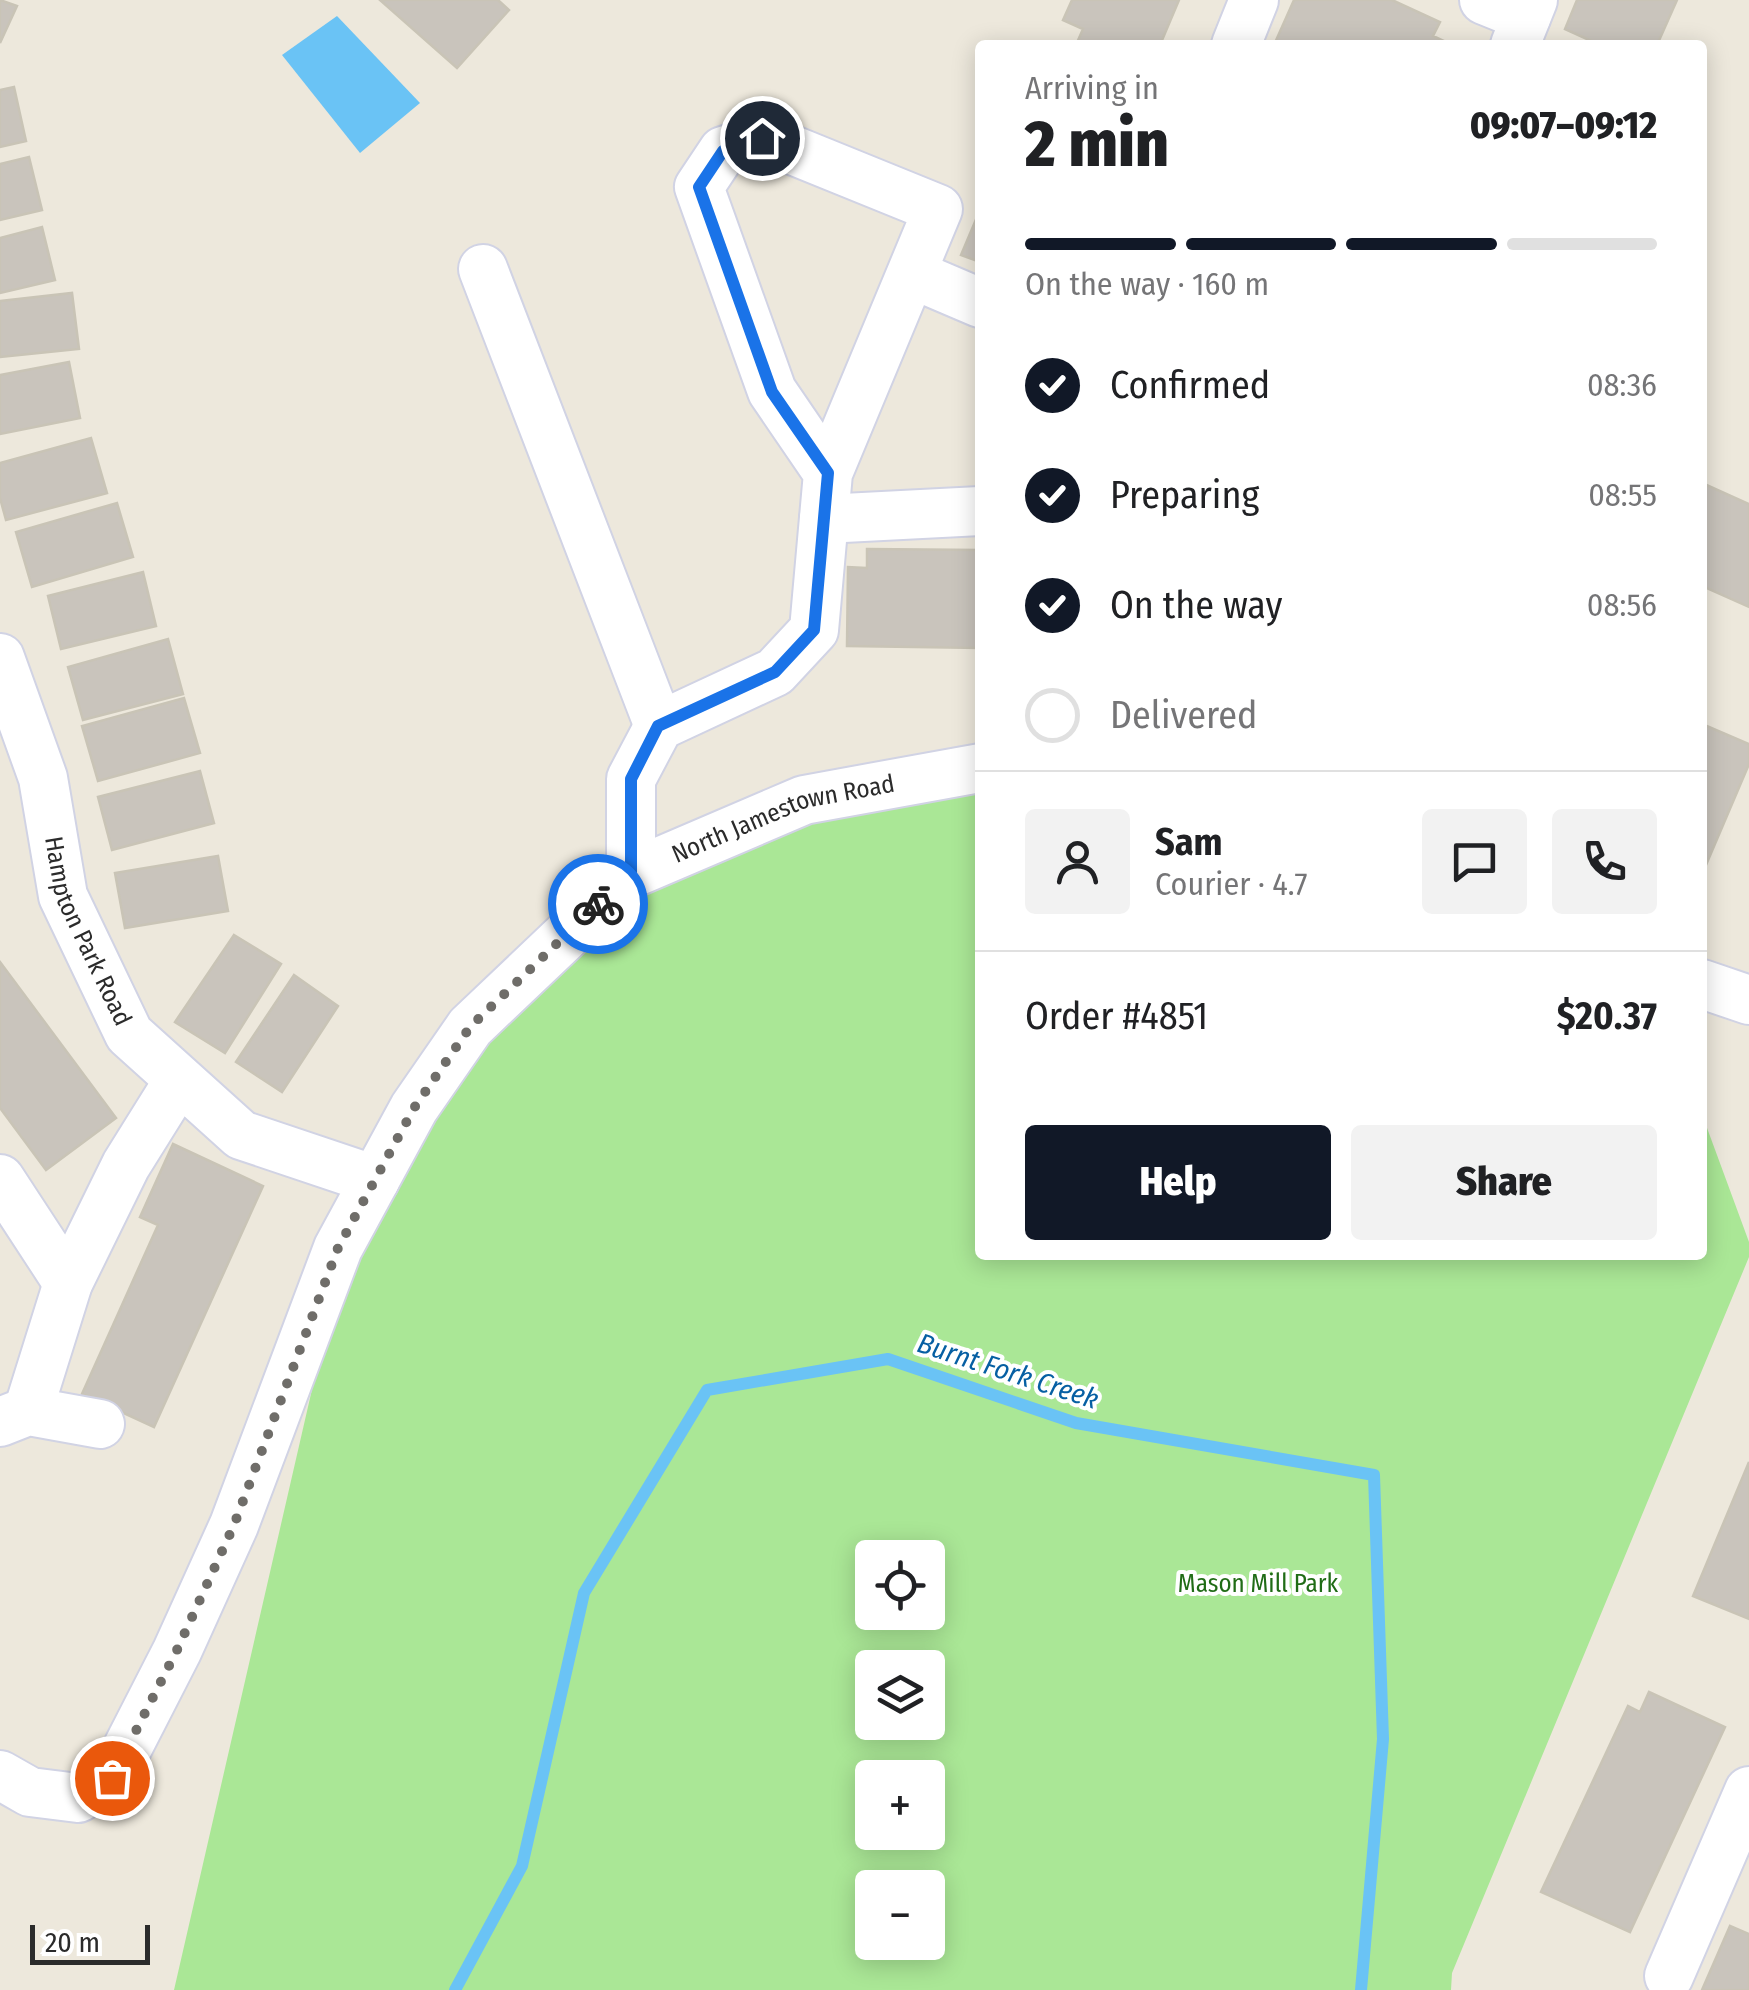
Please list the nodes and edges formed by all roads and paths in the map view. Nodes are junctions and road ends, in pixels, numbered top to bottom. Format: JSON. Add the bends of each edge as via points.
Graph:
{"nodes":[{"id":1,"x":1254,"y":0,"type":"edge"},
{"id":2,"x":1238,"y":40,"type":"edge"},
{"id":3,"x":483,"y":269,"type":"dead end"},
{"id":4,"x":912,"y":274,"type":"junction"},
{"id":5,"x":975,"y":300,"type":"edge"},
{"id":6,"x":826,"y":496,"type":"junction"},
{"id":7,"x":975,"y":511,"type":"edge"},
{"id":8,"x":0,"y":658,"type":"edge"},
{"id":9,"x":658,"y":726,"type":"junction"},
{"id":10,"x":975,"y":769,"type":"edge"},
{"id":11,"x":631,"y":874,"type":"junction"},
{"id":12,"x":1707,"y":986,"type":"edge"},
{"id":13,"x":1749,"y":1000,"type":"edge"},
{"id":14,"x":179,"y":1080,"type":"junction"},
{"id":15,"x":0,"y":1179,"type":"edge"},
{"id":16,"x":375,"y":1180,"type":"junction"},
{"id":17,"x":68,"y":1283,"type":"junction"},
{"id":18,"x":14,"y":1417,"type":"edge"},
{"id":19,"x":100,"y":1424,"type":"dead end"},
{"id":20,"x":0,"y":1774,"type":"edge"},
{"id":21,"x":1749,"y":1790,"type":"edge"},
{"id":22,"x":1732,"y":1876,"type":"edge"},
{"id":23,"x":1669,"y":1976,"type":"dead end"}],
"edges":[{"from":1,"to":2,"type":"street"},
{"from":3,"to":9,"type":"street"},
{"from":4,"to":5,"type":"street"},
{"from":4,"to":6,"type":"street"},
{"from":4,"to":6,"type":"street","via":[[938,210],[921,202],[762,138],[723,151],[699,187],[772,392]]},
{"from":6,"to":7,"type":"street"},
{"from":6,"to":9,"type":"street","via":[[814,630],[775,672]]},
{"from":8,"to":14,"type":"street","name":"Hampton Park Road","via":[[43,778],[63,896],[129,1034]]},
{"from":9,"to":11,"type":"street","via":[[631,779]]},
{"from":10,"to":11,"type":"street","name":"North Jamestown Road","via":[[804,800]]},
{"from":11,"to":16,"type":"street","name":"North Jamestown Road","via":[[470,1027]]},
{"from":12,"to":13,"type":"street"},
{"from":14,"to":16,"type":"street","name":"Hampton Park Road","via":[[241,1135]]},
{"from":14,"to":17,"type":"street","via":[[126,1166]]},
{"from":15,"to":17,"type":"street"},
{"from":16,"to":20,"type":"street","name":"North Jamestown Road","via":[[338,1248],[234,1525],[112,1778],[78,1798],[30,1792]]},
{"from":17,"to":18,"type":"street"},
{"from":18,"to":19,"type":"street"},
{"from":21,"to":22,"type":"street"},
{"from":22,"to":23,"type":"street"}]}
